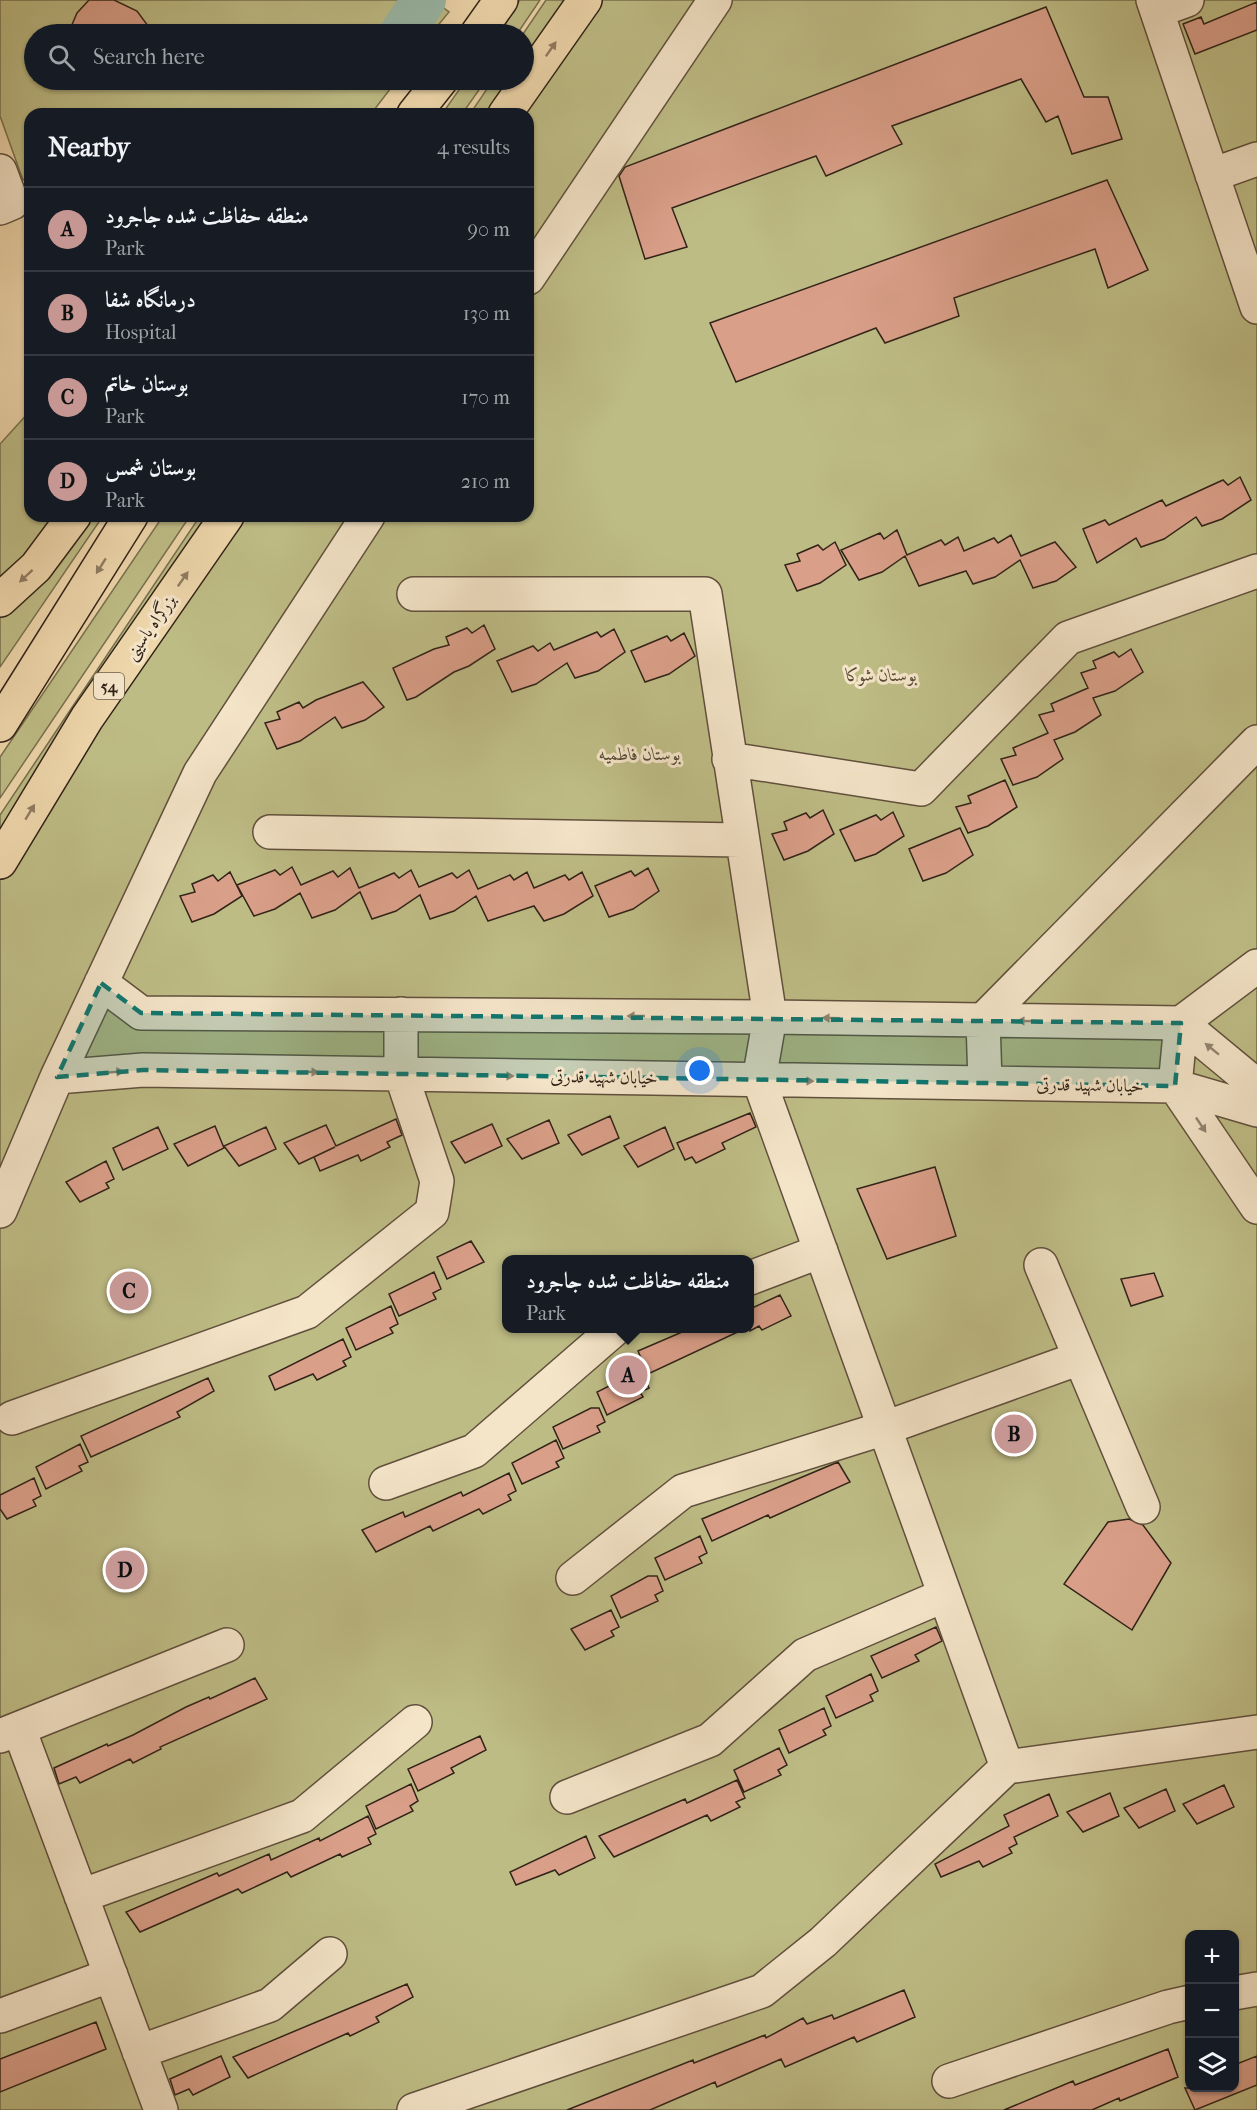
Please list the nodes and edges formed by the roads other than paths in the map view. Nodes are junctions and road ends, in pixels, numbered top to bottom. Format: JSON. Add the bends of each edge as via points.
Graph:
{"nodes":[{"id":1,"x":501,"y":0,"type":"edge"},
{"id":2,"x":585,"y":0,"type":"edge"},
{"id":3,"x":715,"y":0,"type":"edge"},
{"id":4,"x":1166,"y":4,"type":"edge"},
{"id":5,"x":484,"y":24,"type":"edge"},
{"id":6,"x":534,"y":73,"type":"edge"},
{"id":7,"x":433,"y":90,"type":"edge"},
{"id":8,"x":522,"y":90,"type":"edge"},
{"id":9,"x":419,"y":108,"type":"edge"},
{"id":10,"x":509,"y":108,"type":"edge"},
{"id":11,"x":1257,"y":159,"type":"edge"},
{"id":12,"x":0,"y":171,"type":"edge"},
{"id":13,"x":1212,"y":175,"type":"junction"},
{"id":14,"x":6,"y":206,"type":"edge"},
{"id":15,"x":534,"y":269,"type":"edge"},
{"id":16,"x":1257,"y":307,"type":"edge"},
{"id":17,"x":70,"y":522,"type":"edge"},
{"id":18,"x":127,"y":522,"type":"edge"},
{"id":19,"x":223,"y":522,"type":"edge"},
{"id":20,"x":364,"y":522,"type":"edge"},
{"id":21,"x":1257,"y":571,"type":"edge"},
{"id":22,"x":414,"y":594,"type":"dead end"},
{"id":23,"x":0,"y":600,"type":"edge"},
{"id":24,"x":0,"y":725,"type":"edge"},
{"id":25,"x":1257,"y":742,"type":"edge"},
{"id":26,"x":729,"y":759,"type":"junction"},
{"id":27,"x":270,"y":832,"type":"dead end"},
{"id":28,"x":740,"y":840,"type":"junction"},
{"id":29,"x":0,"y":862,"type":"edge"},
{"id":30,"x":1257,"y":966,"type":"edge"},
{"id":31,"x":101,"y":983,"type":"junction"},
{"id":32,"x":401,"y":1014,"type":"junction"},
{"id":33,"x":770,"y":1017,"type":"junction"},
{"id":34,"x":983,"y":1020,"type":"junction"},
{"id":35,"x":1181,"y":1023,"type":"junction"},
{"id":36,"x":401,"y":1074,"type":"junction"},
{"id":37,"x":57,"y":1077,"type":"junction"},
{"id":38,"x":759,"y":1080,"type":"junction"},
{"id":39,"x":985,"y":1083,"type":"junction"},
{"id":40,"x":1175,"y":1086,"type":"junction"},
{"id":41,"x":1257,"y":1086,"type":"edge"},
{"id":42,"x":1257,"y":1110,"type":"edge"},
{"id":43,"x":1257,"y":1207,"type":"edge"},
{"id":44,"x":0,"y":1211,"type":"edge"},
{"id":45,"x":821,"y":1251,"type":"junction"},
{"id":46,"x":1041,"y":1265,"type":"dead end"},
{"id":47,"x":754,"y":1276,"type":"edge"},
{"id":48,"x":611,"y":1333,"type":"edge"},
{"id":49,"x":1080,"y":1358,"type":"junction"},
{"id":50,"x":12,"y":1418,"type":"dead end"},
{"id":51,"x":885,"y":1428,"type":"junction"},
{"id":52,"x":386,"y":1484,"type":"dead end"},
{"id":53,"x":1143,"y":1507,"type":"dead end"},
{"id":54,"x":573,"y":1578,"type":"dead end"},
{"id":55,"x":945,"y":1595,"type":"junction"},
{"id":56,"x":228,"y":1645,"type":"dead end"},
{"id":57,"x":415,"y":1722,"type":"dead end"},
{"id":58,"x":9,"y":1732,"type":"edge"},
{"id":59,"x":1257,"y":1732,"type":"edge"},
{"id":60,"x":1007,"y":1767,"type":"junction"},
{"id":61,"x":567,"y":1797,"type":"dead end"},
{"id":62,"x":81,"y":1896,"type":"junction"},
{"id":63,"x":330,"y":1954,"type":"dead end"},
{"id":64,"x":111,"y":1975,"type":"junction"},
{"id":65,"x":1257,"y":1989,"type":"edge"},
{"id":66,"x":1239,"y":1992,"type":"edge"},
{"id":67,"x":1185,"y":2003,"type":"edge"},
{"id":68,"x":0,"y":2016,"type":"edge"},
{"id":69,"x":139,"y":2052,"type":"junction"},
{"id":70,"x":949,"y":2080,"type":"dead end"},
{"id":71,"x":433,"y":2107,"type":"edge"},
{"id":72,"x":161,"y":2110,"type":"edge"}],
"edges":[{"from":1,"to":5,"type":"highway"},
{"from":6,"to":2,"type":"highway","one_way":true},
{"from":3,"to":15,"type":"street"},
{"from":4,"to":13,"type":"street"},
{"from":7,"to":9,"type":"highway"},
{"from":10,"to":8,"type":"highway","one_way":true},
{"from":11,"to":13,"type":"street"},
{"from":12,"to":14,"type":"street"},
{"from":13,"to":16,"type":"street"},
{"from":17,"to":23,"type":"highway","one_way":true,"via":[[36,567]]},
{"from":18,"to":24,"type":"highway","one_way":true},
{"from":29,"to":19,"type":"highway","name":"بزرگراه یاسینی","number":"54","one_way":true,"via":[[87,718]]},
{"from":20,"to":31,"type":"street","via":[[200,773]]},
{"from":21,"to":26,"type":"street","via":[[1068,638],[921,789]]},
{"from":22,"to":26,"type":"street","via":[[705,594]]},
{"from":25,"to":34,"type":"street"},
{"from":26,"to":28,"type":"street"},
{"from":27,"to":28,"type":"street"},
{"from":28,"to":33,"type":"street"},
{"from":30,"to":35,"type":"street"},
{"from":31,"to":32,"type":"street","via":[[141,1013]]},
{"from":31,"to":37,"type":"street"},
{"from":33,"to":32,"type":"street","one_way":true},
{"from":32,"to":36,"type":"street"},
{"from":34,"to":33,"type":"street","one_way":true},
{"from":33,"to":38,"type":"street"},
{"from":35,"to":34,"type":"street","one_way":true},
{"from":34,"to":39,"type":"street"},
{"from":35,"to":40,"type":"street"},
{"from":41,"to":35,"type":"street","one_way":true},
{"from":37,"to":36,"type":"street","name":"خیابان شهید قدرتی","one_way":true,"via":[[143,1070]]},
{"from":36,"to":38,"type":"street","name":"خیابان شهید قدرتی","one_way":true},
{"from":36,"to":50,"type":"street","via":[[437,1181],[432,1212],[307,1312]]},
{"from":37,"to":44,"type":"street"},
{"from":38,"to":39,"type":"street","name":"خیابان شهید قدرتی","one_way":true},
{"from":38,"to":45,"type":"street"},
{"from":39,"to":40,"type":"street","name":"خیابان شهید قدرتی"},
{"from":40,"to":42,"type":"street","name":"خیابان شهید قدرتی"},
{"from":40,"to":43,"type":"street","one_way":true},
{"from":45,"to":47,"type":"street"},
{"from":45,"to":51,"type":"street"},
{"from":46,"to":49,"type":"street"},
{"from":48,"to":52,"type":"street","via":[[474,1451]]},
{"from":49,"to":51,"type":"street"},
{"from":49,"to":53,"type":"street"},
{"from":51,"to":54,"type":"street","via":[[683,1491]]},
{"from":51,"to":55,"type":"street"},
{"from":55,"to":60,"type":"street"},
{"from":55,"to":61,"type":"street","via":[[805,1655],[710,1740]]},
{"from":56,"to":58,"type":"street"},
{"from":57,"to":62,"type":"street","via":[[302,1816]]},
{"from":58,"to":62,"type":"street"},
{"from":59,"to":60,"type":"street"},
{"from":60,"to":71,"type":"street","via":[[823,1942],[762,1991]]},
{"from":62,"to":64,"type":"street"},
{"from":63,"to":69,"type":"street","via":[[270,2005]]},
{"from":64,"to":68,"type":"street"},
{"from":64,"to":69,"type":"street"},
{"from":65,"to":66,"type":"street"},
{"from":67,"to":70,"type":"street"},
{"from":69,"to":72,"type":"street"}]}
